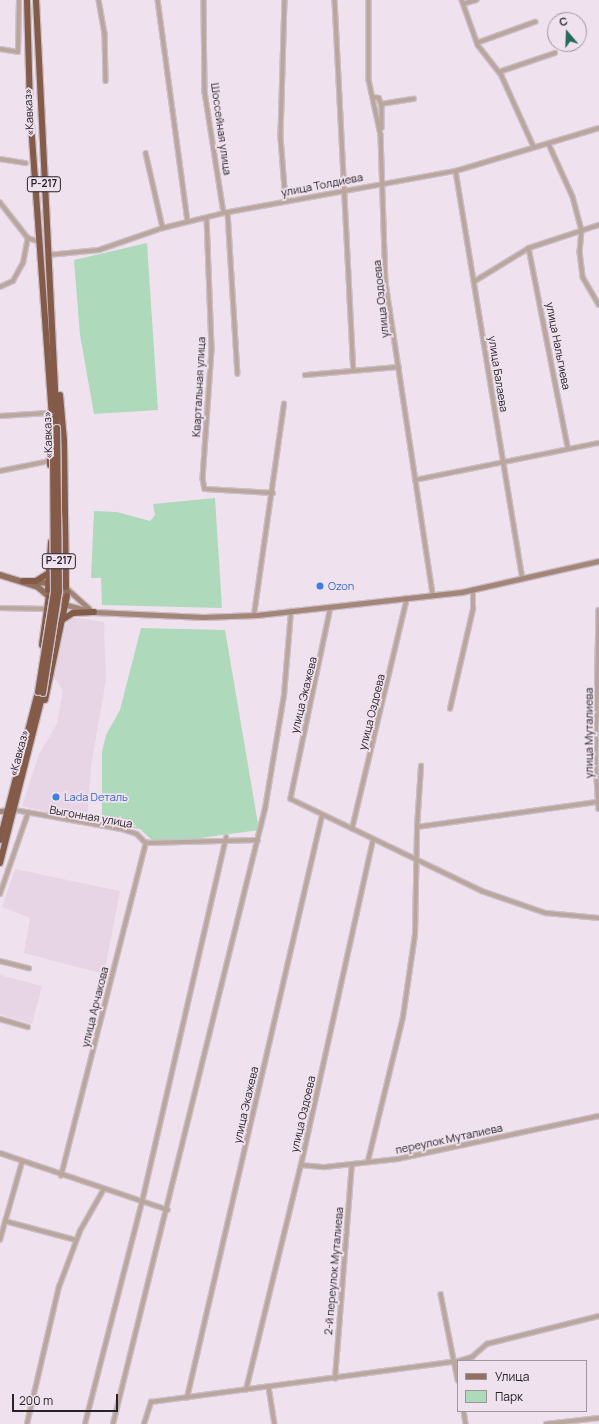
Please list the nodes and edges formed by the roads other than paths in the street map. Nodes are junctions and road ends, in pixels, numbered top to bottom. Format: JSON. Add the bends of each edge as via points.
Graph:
{"nodes":[{"id":1,"x":19,"y":0,"type":"edge"},
{"id":2,"x":27,"y":0,"type":"edge"},
{"id":3,"x":36,"y":0,"type":"edge"},
{"id":4,"x":99,"y":0,"type":"edge"},
{"id":5,"x":158,"y":0,"type":"edge"},
{"id":6,"x":204,"y":0,"type":"edge"},
{"id":7,"x":285,"y":0,"type":"edge"},
{"id":8,"x":335,"y":0,"type":"edge"},
{"id":9,"x":369,"y":0,"type":"edge"},
{"id":10,"x":476,"y":0,"type":"edge"},
{"id":11,"x":462,"y":2,"type":"edge"},
{"id":12,"x":535,"y":22,"type":"dead end"},
{"id":13,"x":477,"y":43,"type":"junction"},
{"id":14,"x":0,"y":49,"type":"edge"},
{"id":15,"x":555,"y":53,"type":"dead end"},
{"id":16,"x":499,"y":72,"type":"junction"},
{"id":17,"x":106,"y":81,"type":"dead end"},
{"id":18,"x":373,"y":97,"type":"junction"},
{"id":19,"x":414,"y":99,"type":"dead end"},
{"id":20,"x":381,"y":104,"type":"junction"},
{"id":21,"x":599,"y":128,"type":"edge"},
{"id":22,"x":381,"y":135,"type":"junction"},
{"id":23,"x":549,"y":144,"type":"junction"},
{"id":24,"x":534,"y":147,"type":"junction"},
{"id":25,"x":146,"y":153,"type":"dead end"},
{"id":26,"x":0,"y":158,"type":"edge"},
{"id":27,"x":26,"y":163,"type":"dead end"},
{"id":28,"x":456,"y":171,"type":"junction"},
{"id":29,"x":383,"y":184,"type":"junction"},
{"id":30,"x":346,"y":189,"type":"junction"},
{"id":31,"x":286,"y":201,"type":"junction"},
{"id":32,"x":0,"y":202,"type":"edge"},
{"id":33,"x":228,"y":212,"type":"junction"},
{"id":34,"x":224,"y":213,"type":"junction"},
{"id":35,"x":207,"y":218,"type":"junction"},
{"id":36,"x":188,"y":222,"type":"junction"},
{"id":37,"x":599,"y":225,"type":"edge"},
{"id":38,"x":163,"y":228,"type":"junction"},
{"id":39,"x":582,"y":230,"type":"junction"},
{"id":40,"x":28,"y":238,"type":"junction"},
{"id":41,"x":41,"y":242,"type":"junction"},
{"id":42,"x":529,"y":248,"type":"junction"},
{"id":43,"x":48,"y":255,"type":"junction"},
{"id":44,"x":475,"y":282,"type":"junction"},
{"id":45,"x":0,"y":287,"type":"edge"},
{"id":46,"x":599,"y":305,"type":"edge"},
{"id":47,"x":49,"y":361,"type":"junction"},
{"id":48,"x":399,"y":367,"type":"junction"},
{"id":49,"x":56,"y":368,"type":"junction"},
{"id":50,"x":354,"y":371,"type":"junction"},
{"id":51,"x":238,"y":374,"type":"dead end"},
{"id":52,"x":304,"y":375,"type":"dead end"},
{"id":53,"x":284,"y":404,"type":"dead end"},
{"id":54,"x":48,"y":413,"type":"junction"},
{"id":55,"x":0,"y":416,"type":"edge"},
{"id":56,"x":55,"y":428,"type":"junction"},
{"id":57,"x":599,"y":443,"type":"edge"},
{"id":58,"x":568,"y":447,"type":"junction"},
{"id":59,"x":503,"y":460,"type":"junction"},
{"id":60,"x":50,"y":462,"type":"junction"},
{"id":61,"x":0,"y":471,"type":"edge"},
{"id":62,"x":415,"y":480,"type":"junction"},
{"id":63,"x":273,"y":493,"type":"junction"},
{"id":64,"x":599,"y":561,"type":"edge"},
{"id":65,"x":49,"y":572,"type":"junction"},
{"id":66,"x":0,"y":575,"type":"edge"},
{"id":67,"x":523,"y":580,"type":"junction"},
{"id":68,"x":23,"y":582,"type":"junction"},
{"id":69,"x":66,"y":587,"type":"junction"},
{"id":70,"x":50,"y":590,"type":"junction"},
{"id":71,"x":473,"y":590,"type":"junction"},
{"id":72,"x":433,"y":595,"type":"junction"},
{"id":73,"x":66,"y":596,"type":"junction"},
{"id":74,"x":407,"y":598,"type":"junction"},
{"id":75,"x":56,"y":602,"type":"junction"},
{"id":76,"x":64,"y":604,"type":"junction"},
{"id":77,"x":331,"y":606,"type":"junction"},
{"id":78,"x":0,"y":608,"type":"edge"},
{"id":79,"x":48,"y":609,"type":"junction"},
{"id":80,"x":599,"y":610,"type":"edge"},
{"id":81,"x":291,"y":611,"type":"junction"},
{"id":82,"x":94,"y":612,"type":"junction"},
{"id":83,"x":254,"y":615,"type":"junction"},
{"id":84,"x":59,"y":622,"type":"junction"},
{"id":85,"x":598,"y":633,"type":"edge"},
{"id":86,"x":41,"y":692,"type":"junction"},
{"id":87,"x":450,"y":709,"type":"dead end"},
{"id":88,"x":30,"y":722,"type":"junction"},
{"id":89,"x":37,"y":725,"type":"junction"},
{"id":90,"x":598,"y":763,"type":"edge"},
{"id":91,"x":421,"y":766,"type":"dead end"},
{"id":92,"x":598,"y":802,"type":"junction"},
{"id":93,"x":12,"y":810,"type":"junction"},
{"id":94,"x":599,"y":810,"type":"edge"},
{"id":95,"x":0,"y":811,"type":"edge"},
{"id":96,"x":28,"y":813,"type":"junction"},
{"id":97,"x":322,"y":816,"type":"junction"},
{"id":98,"x":417,"y":827,"type":"junction"},
{"id":99,"x":352,"y":829,"type":"junction"},
{"id":100,"x":226,"y":838,"type":"junction"},
{"id":101,"x":0,"y":840,"type":"edge"},
{"id":102,"x":258,"y":840,"type":"junction"},
{"id":103,"x":374,"y":841,"type":"junction"},
{"id":104,"x":146,"y":843,"type":"junction"},
{"id":105,"x":417,"y":860,"type":"junction"},
{"id":106,"x":0,"y":863,"type":"edge"},
{"id":107,"x":0,"y":894,"type":"edge"},
{"id":108,"x":599,"y":918,"type":"edge"},
{"id":109,"x":0,"y":961,"type":"edge"},
{"id":110,"x":29,"y":968,"type":"dead end"},
{"id":111,"x":0,"y":1019,"type":"edge"},
{"id":112,"x":28,"y":1027,"type":"dead end"},
{"id":113,"x":599,"y":1116,"type":"edge"},
{"id":114,"x":0,"y":1153,"type":"edge"},
{"id":115,"x":368,"y":1161,"type":"junction"},
{"id":116,"x":22,"y":1162,"type":"junction"},
{"id":117,"x":301,"y":1165,"type":"junction"},
{"id":118,"x":352,"y":1165,"type":"junction"},
{"id":119,"x":61,"y":1176,"type":"junction"},
{"id":120,"x":104,"y":1189,"type":"junction"},
{"id":121,"x":142,"y":1202,"type":"junction"},
{"id":122,"x":168,"y":1210,"type":"junction"},
{"id":123,"x":5,"y":1221,"type":"junction"},
{"id":124,"x":0,"y":1240,"type":"edge"},
{"id":125,"x":76,"y":1240,"type":"junction"},
{"id":126,"x":441,"y":1294,"type":"dead end"},
{"id":127,"x":599,"y":1316,"type":"edge"},
{"id":128,"x":463,"y":1360,"type":"edge"},
{"id":129,"x":457,"y":1362,"type":"edge"},
{"id":130,"x":335,"y":1378,"type":"junction"},
{"id":131,"x":269,"y":1387,"type":"junction"},
{"id":132,"x":246,"y":1390,"type":"junction"},
{"id":133,"x":187,"y":1398,"type":"junction"},
{"id":134,"x":464,"y":1412,"type":"edge"},
{"id":135,"x":599,"y":1418,"type":"edge"},
{"id":136,"x":27,"y":1424,"type":"edge"},
{"id":137,"x":85,"y":1424,"type":"edge"},
{"id":138,"x":113,"y":1424,"type":"edge"},
{"id":139,"x":144,"y":1424,"type":"edge"},
{"id":140,"x":275,"y":1424,"type":"edge"},
{"id":141,"x":466,"y":1424,"type":"edge"},
{"id":142,"x":546,"y":1424,"type":"edge"}],
"edges":[{"from":1,"to":14,"type":"street","via":[[18,52]]},
{"from":2,"to":41,"type":"highway","name":"«Кавказ»","number":"Р-217"},
{"from":3,"to":43,"type":"highway","name":"«Кавказ»","number":"Р-217"},
{"from":4,"to":17,"type":"street","via":[[105,33]]},
{"from":5,"to":36,"type":"street"},
{"from":6,"to":34,"type":"street","name":"Шоссейная улица","via":[[205,92]]},
{"from":7,"to":31,"type":"street","via":[[280,138]]},
{"from":8,"to":30,"type":"street"},
{"from":9,"to":18,"type":"street","name":"улица Оздоева","via":[[369,80]]},
{"from":10,"to":11,"type":"street"},
{"from":11,"to":13,"type":"street"},
{"from":12,"to":13,"type":"street"},
{"from":13,"to":16,"type":"street"},
{"from":15,"to":16,"type":"street"},
{"from":16,"to":24,"type":"street"},
{"from":18,"to":20,"type":"street","via":[[379,98]]},
{"from":18,"to":22,"type":"street","name":"улица Оздоева"},
{"from":19,"to":20,"type":"street"},
{"from":20,"to":22,"type":"street"},
{"from":21,"to":23,"type":"street","name":"улица Толдиева"},
{"from":22,"to":29,"type":"street","name":"улица Оздоева"},
{"from":23,"to":24,"type":"street","name":"улица Толдиева"},
{"from":23,"to":39,"type":"street","via":[[573,197]]},
{"from":24,"to":28,"type":"street","name":"улица Толдиева"},
{"from":25,"to":38,"type":"street"},
{"from":26,"to":27,"type":"street"},
{"from":28,"to":29,"type":"street","name":"улица Толдиева"},
{"from":28,"to":44,"type":"street","name":"улица Балаева"},
{"from":29,"to":30,"type":"street","name":"улица Толдиева"},
{"from":29,"to":48,"type":"street","name":"улица Оздоева","via":[[386,283]]},
{"from":30,"to":31,"type":"street","name":"улица Толдиева"},
{"from":30,"to":50,"type":"street"},
{"from":31,"to":33,"type":"street","name":"улица Толдиева"},
{"from":32,"to":40,"type":"street"},
{"from":33,"to":34,"type":"street","name":"улица Толдиева"},
{"from":33,"to":51,"type":"street"},
{"from":34,"to":35,"type":"street","name":"улица Толдиева"},
{"from":35,"to":36,"type":"street","name":"улица Толдиева"},
{"from":35,"to":63,"type":"street","name":"Квартальная улица","via":[[212,350],[203,479],[205,489]]},
{"from":36,"to":38,"type":"street","name":"улица Толдиева"},
{"from":37,"to":39,"type":"street"},
{"from":38,"to":43,"type":"street","name":"улица Толдиева","via":[[99,250]]},
{"from":39,"to":42,"type":"street"},
{"from":39,"to":46,"type":"street","via":[[583,277]]},
{"from":40,"to":41,"type":"street"},
{"from":40,"to":45,"type":"street","via":[[24,263],[13,280]]},
{"from":41,"to":47,"type":"highway","name":"«Кавказ»","number":"Р-217"},
{"from":42,"to":44,"type":"street"},
{"from":42,"to":58,"type":"street","name":"улица Нальгиева"},
{"from":43,"to":49,"type":"highway","name":"«Кавказ»","number":"Р-217"},
{"from":44,"to":59,"type":"street","name":"улица Балаева"},
{"from":47,"to":54,"type":"highway","number":"Р-217"},
{"from":47,"to":56,"type":"highway","name":"«Кавказ»","number":"Р-217"},
{"from":48,"to":50,"type":"street"},
{"from":48,"to":62,"type":"street","name":"улица Оздоева"},
{"from":49,"to":56,"type":"highway","name":"«Кавказ»","number":"Р-217"},
{"from":49,"to":69,"type":"highway","via":[[64,441]]},
{"from":50,"to":52,"type":"street"},
{"from":53,"to":63,"type":"street"},
{"from":54,"to":55,"type":"street"},
{"from":54,"to":60,"type":"highway","number":"Р-217"},
{"from":56,"to":86,"type":"highway","name":"«Кавказ»","number":"Р-217","bridge":true,"via":[[54,592]]},
{"from":57,"to":58,"type":"street"},
{"from":58,"to":59,"type":"street"},
{"from":59,"to":62,"type":"street"},
{"from":59,"to":67,"type":"street","name":"улица Балаева"},
{"from":60,"to":61,"type":"street"},
{"from":60,"to":65,"type":"highway","number":"Р-217"},
{"from":62,"to":72,"type":"street","name":"улица Оздоева"},
{"from":63,"to":83,"type":"street"},
{"from":64,"to":67,"type":"main road"},
{"from":65,"to":68,"type":"highway","via":[[36,581]]},
{"from":65,"to":70,"type":"highway","name":"«Кавказ»"},
{"from":66,"to":68,"type":"main road"},
{"from":67,"to":71,"type":"main road"},
{"from":68,"to":70,"type":"main road"},
{"from":68,"to":70,"type":"main road"},
{"from":69,"to":70,"type":"main road"},
{"from":69,"to":73,"type":"main road"},
{"from":69,"to":82,"type":"main road"},
{"from":70,"to":75,"type":"main road"},
{"from":70,"to":79,"type":"highway","name":"«Кавказ»","number":"Р-217"},
{"from":71,"to":72,"type":"main road"},
{"from":71,"to":87,"type":"street","via":[[473,609]]},
{"from":72,"to":74,"type":"main road"},
{"from":73,"to":75,"type":"main road"},
{"from":73,"to":76,"type":"highway"},
{"from":74,"to":77,"type":"main road"},
{"from":74,"to":99,"type":"street","name":"улица Оздоева"},
{"from":75,"to":76,"type":"main road"},
{"from":76,"to":82,"type":"main road"},
{"from":76,"to":84,"type":"highway"},
{"from":77,"to":81,"type":"main road"},
{"from":77,"to":97,"type":"street","name":"улица Экажева","via":[[290,788],[294,802]]},
{"from":78,"to":79,"type":"street"},
{"from":79,"to":88,"type":"highway","name":"«Кавказ»","number":"Р-217"},
{"from":80,"to":85,"type":"street","name":"улица Муталиева"},
{"from":81,"to":83,"type":"main road"},
{"from":81,"to":102,"type":"street","via":[[275,759]]},
{"from":82,"to":83,"type":"main road","via":[[203,617]]},
{"from":82,"to":84,"type":"highway","via":[[73,613]]},
{"from":84,"to":89,"type":"highway","via":[[47,693]]},
{"from":85,"to":90,"type":"street","name":"улица Муталиева"},
{"from":86,"to":88,"type":"highway","name":"«Кавказ»","number":"Р-217"},
{"from":86,"to":89,"type":"highway","name":"«Кавказ»","number":"Р-217"},
{"from":88,"to":93,"type":"highway","name":"«Кавказ»","number":"Р-217"},
{"from":89,"to":93,"type":"highway","name":"«Кавказ»","number":"Р-217"},
{"from":90,"to":92,"type":"street","name":"улица Муталиева"},
{"from":91,"to":98,"type":"street"},
{"from":92,"to":94,"type":"street","name":"улица Муталиева"},
{"from":92,"to":98,"type":"street"},
{"from":93,"to":95,"type":"main road"},
{"from":93,"to":96,"type":"street","name":"Выгонная улица"},
{"from":93,"to":101,"type":"highway","name":"«Кавказ»","number":"Р-217"},
{"from":93,"to":106,"type":"highway","name":"«Кавказ»","number":"Р-217"},
{"from":96,"to":104,"type":"street","name":"Выгонная улица","via":[[122,830],[136,834]]},
{"from":96,"to":107,"type":"street"},
{"from":97,"to":99,"type":"street"},
{"from":97,"to":133,"type":"street","name":"улица Экажева"},
{"from":98,"to":105,"type":"street"},
{"from":99,"to":103,"type":"street"},
{"from":100,"to":102,"type":"street"},
{"from":100,"to":104,"type":"street"},
{"from":100,"to":121,"type":"street"},
{"from":102,"to":122,"type":"street"},
{"from":103,"to":105,"type":"street"},
{"from":103,"to":117,"type":"street","name":"улица Оздоева"},
{"from":104,"to":119,"type":"street","name":"улица Арчакова"},
{"from":105,"to":108,"type":"street","via":[[482,891],[546,913]]},
{"from":105,"to":115,"type":"street","via":[[415,936],[403,1017]]},
{"from":109,"to":110,"type":"street"},
{"from":111,"to":112,"type":"street"},
{"from":113,"to":115,"type":"street","name":"переулок Муталиева","via":[[398,1159]]},
{"from":114,"to":116,"type":"street"},
{"from":115,"to":118,"type":"street","name":"переулок Муталиева"},
{"from":116,"to":119,"type":"street"},
{"from":116,"to":123,"type":"street"},
{"from":117,"to":118,"type":"street","name":"переулок Муталиева"},
{"from":117,"to":132,"type":"street","name":"улица Оздоева"},
{"from":118,"to":130,"type":"street","name":"2-й переулок Муталиева"},
{"from":119,"to":120,"type":"street"},
{"from":120,"to":121,"type":"street"},
{"from":120,"to":125,"type":"street"},
{"from":121,"to":122,"type":"street"},
{"from":121,"to":137,"type":"street"},
{"from":122,"to":138,"type":"street"},
{"from":123,"to":124,"type":"street"},
{"from":123,"to":125,"type":"street"},
{"from":125,"to":136,"type":"street","via":[[59,1288]]},
{"from":126,"to":129,"type":"street"},
{"from":127,"to":128,"type":"street","via":[[487,1344],[472,1357]]},
{"from":129,"to":130,"type":"street"},
{"from":130,"to":131,"type":"street"},
{"from":131,"to":132,"type":"street"},
{"from":131,"to":140,"type":"street"},
{"from":132,"to":133,"type":"street"},
{"from":133,"to":139,"type":"street","via":[[151,1402]]},
{"from":134,"to":141,"type":"street"},
{"from":135,"to":142,"type":"street"}]}
